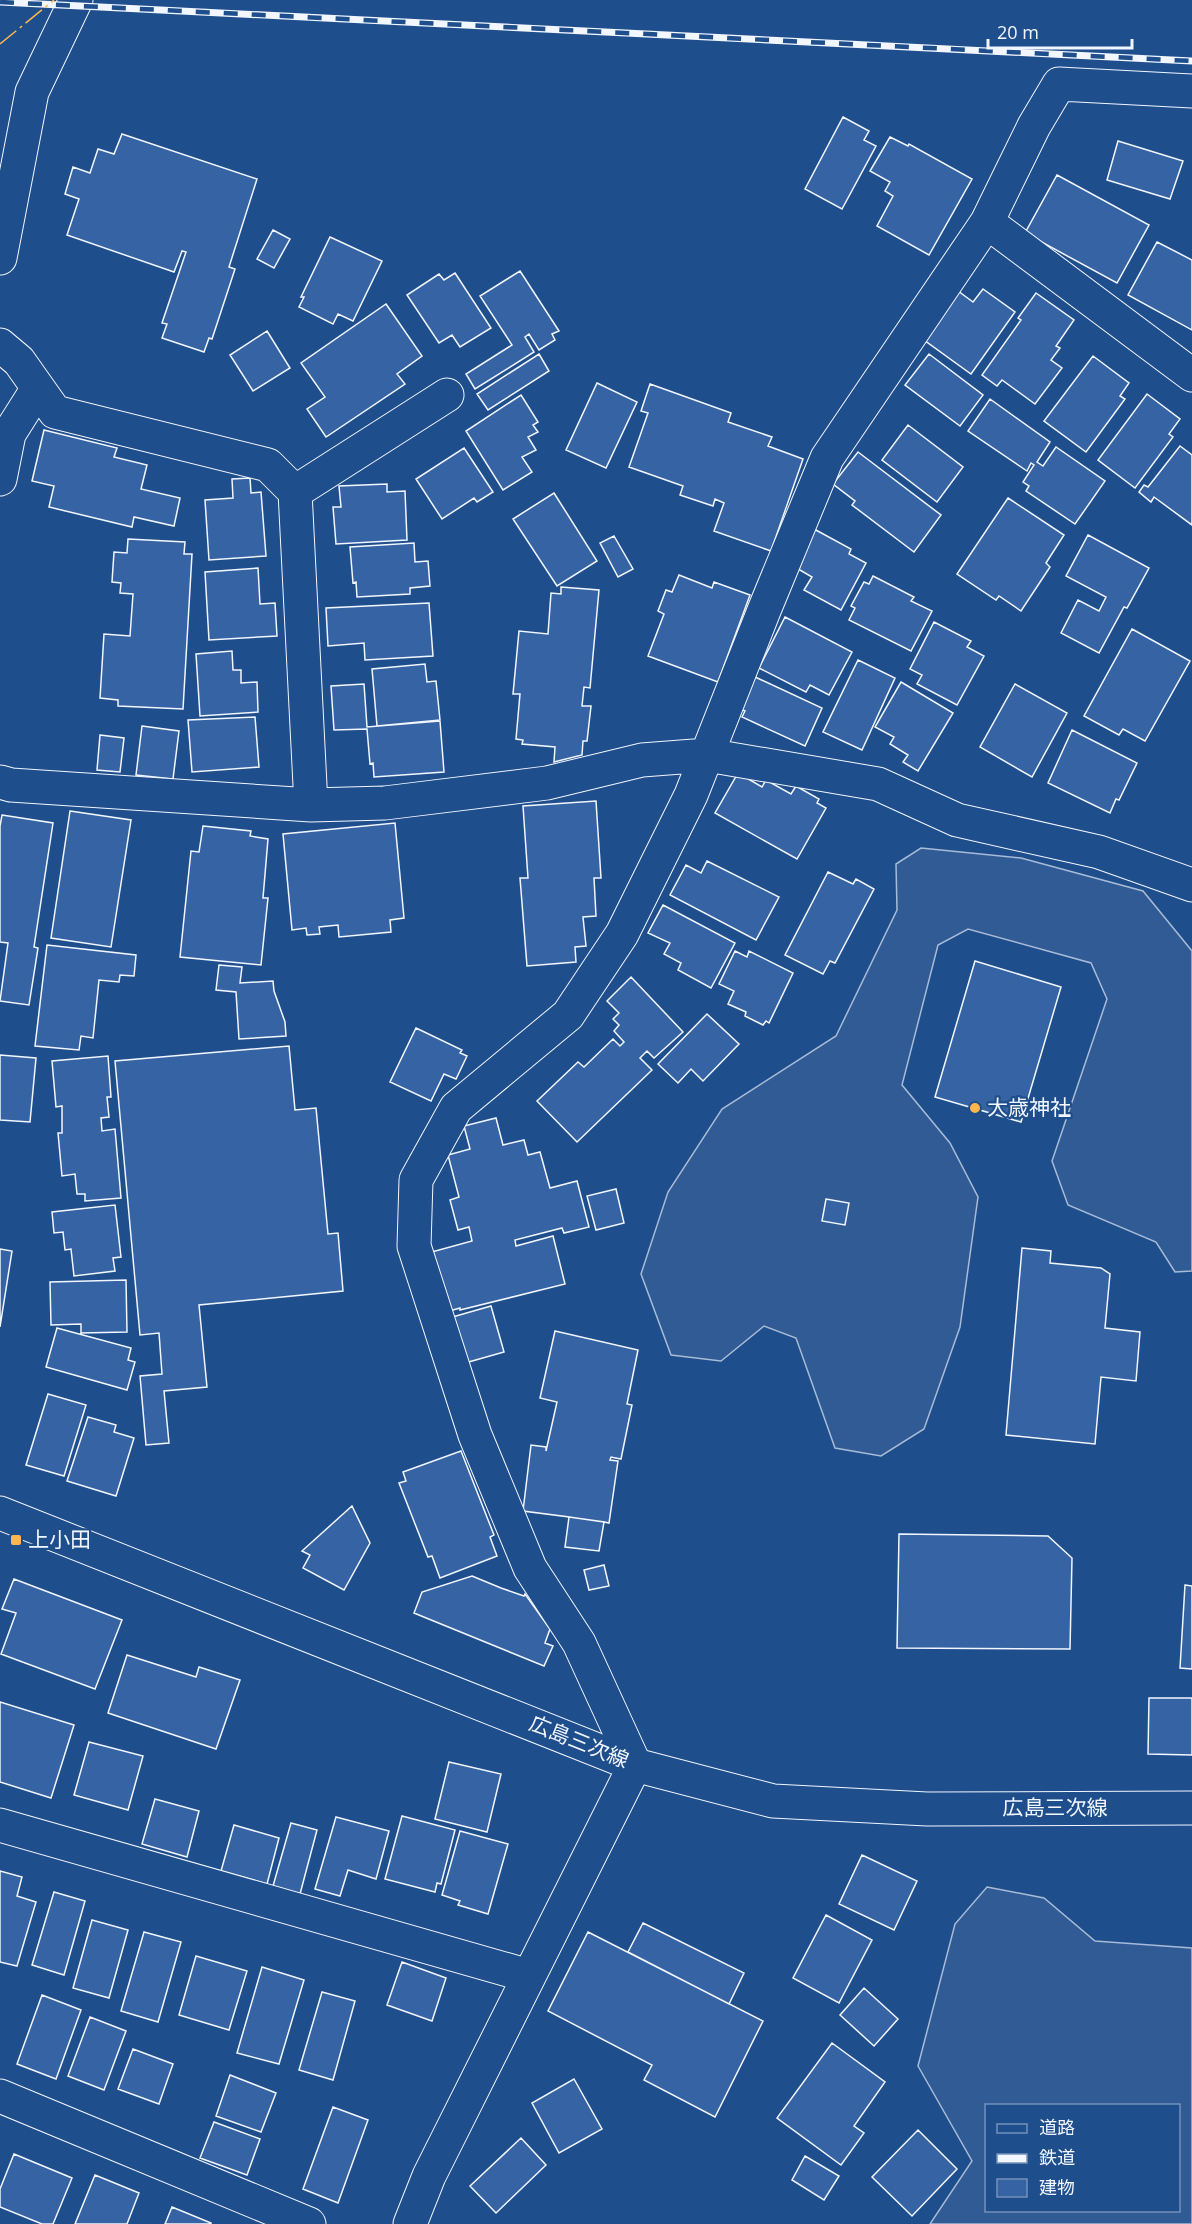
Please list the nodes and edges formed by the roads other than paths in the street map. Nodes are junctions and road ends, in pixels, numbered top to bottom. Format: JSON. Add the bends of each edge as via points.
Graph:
{"nodes":[{"id":1,"x":76,"y":0,"type":"edge"},
{"id":2,"x":1192,"y":91,"type":"edge"},
{"id":3,"x":987,"y":222,"type":"junction"},
{"id":4,"x":0,"y":258,"type":"edge"},
{"id":5,"x":0,"y":345,"type":"edge"},
{"id":6,"x":1192,"y":375,"type":"edge"},
{"id":7,"x":38,"y":388,"type":"junction"},
{"id":8,"x":447,"y":395,"type":"dead end"},
{"id":9,"x":0,"y":479,"type":"edge"},
{"id":10,"x":295,"y":492,"type":"junction"},
{"id":11,"x":707,"y":755,"type":"junction"},
{"id":12,"x":0,"y":782,"type":"edge"},
{"id":13,"x":311,"y":805,"type":"junction"},
{"id":14,"x":1192,"y":885,"type":"edge"},
{"id":15,"x":0,"y":1513,"type":"edge"},
{"id":16,"x":635,"y":1765,"type":"junction"},
{"id":17,"x":1192,"y":1808,"type":"edge"},
{"id":18,"x":0,"y":1824,"type":"edge"},
{"id":19,"x":529,"y":1976,"type":"junction"},
{"id":20,"x":0,"y":2096,"type":"edge"},
{"id":21,"x":309,"y":2224,"type":"edge"},
{"id":22,"x":410,"y":2224,"type":"edge"}],
"edges":[{"from":1,"to":4,"type":"street","via":[[32,92]]},
{"from":2,"to":3,"type":"street","via":[[1059,84]]},
{"from":3,"to":6,"type":"street"},
{"from":3,"to":11,"type":"street","via":[[827,458]]},
{"from":5,"to":7,"type":"street","via":[[19,361]]},
{"from":7,"to":9,"type":"street","via":[[9,434]]},
{"from":7,"to":10,"type":"street","via":[[55,412],[268,465]]},
{"from":8,"to":10,"type":"street"},
{"from":10,"to":13,"type":"street"},
{"from":11,"to":13,"type":"street","via":[[642,760],[547,783],[385,803]]},
{"from":11,"to":14,"type":"street","via":[[878,784],[957,820],[1099,852]]},
{"from":11,"to":16,"type":"street","via":[[622,934],[568,1015],[456,1108],[416,1180],[414,1246],[475,1436],[530,1568],[579,1643]]},
{"from":12,"to":13,"type":"street"},
{"from":15,"to":16,"type":"street","name":"広島三次線"},
{"from":16,"to":17,"type":"street","name":"広島三次線","via":[[773,1801],[927,1809]]},
{"from":16,"to":19,"type":"street"},
{"from":18,"to":19,"type":"street"},
{"from":19,"to":22,"type":"street","via":[[429,2176]]},
{"from":20,"to":21,"type":"street"}]}
